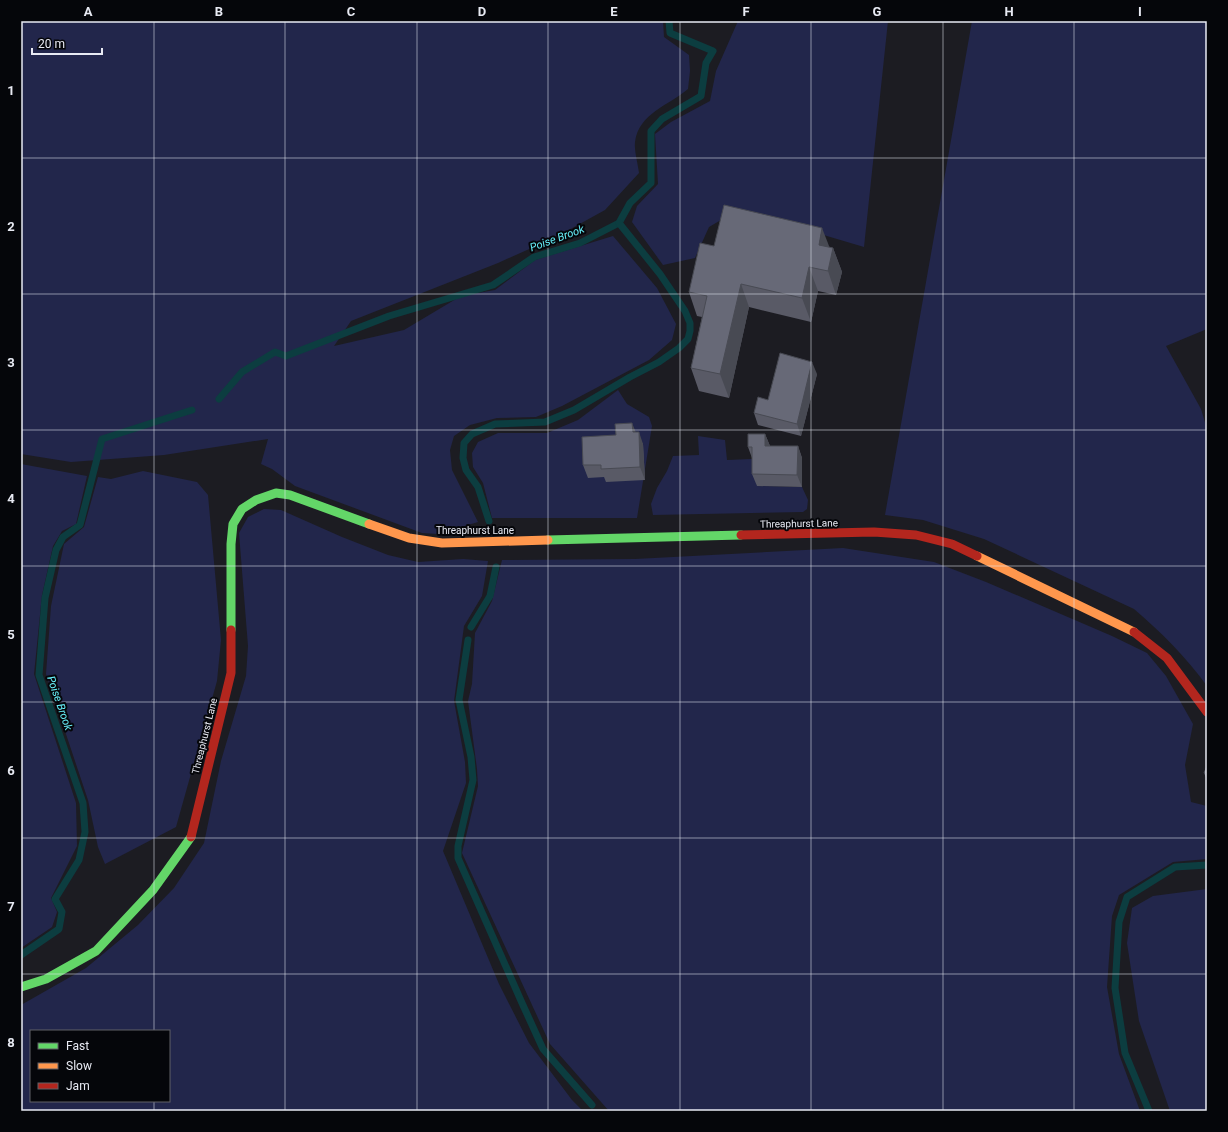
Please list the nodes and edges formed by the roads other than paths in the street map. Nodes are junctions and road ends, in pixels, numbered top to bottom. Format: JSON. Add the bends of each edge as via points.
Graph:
{"nodes":[{"id":1,"x":1207,"y":712,"type":"edge"},
{"id":2,"x":21,"y":987,"type":"edge"}],
"edges":[{"from":1,"to":2,"type":"street","name":"Threaphurst Lane","via":[[1167,658],[1135,633],[952,544],[916,535],[874,532],[442,542],[409,538],[290,495],[276,493],[242,508],[233,524],[231,673],[190,839],[153,890],[96,951],[46,979]]}]}
